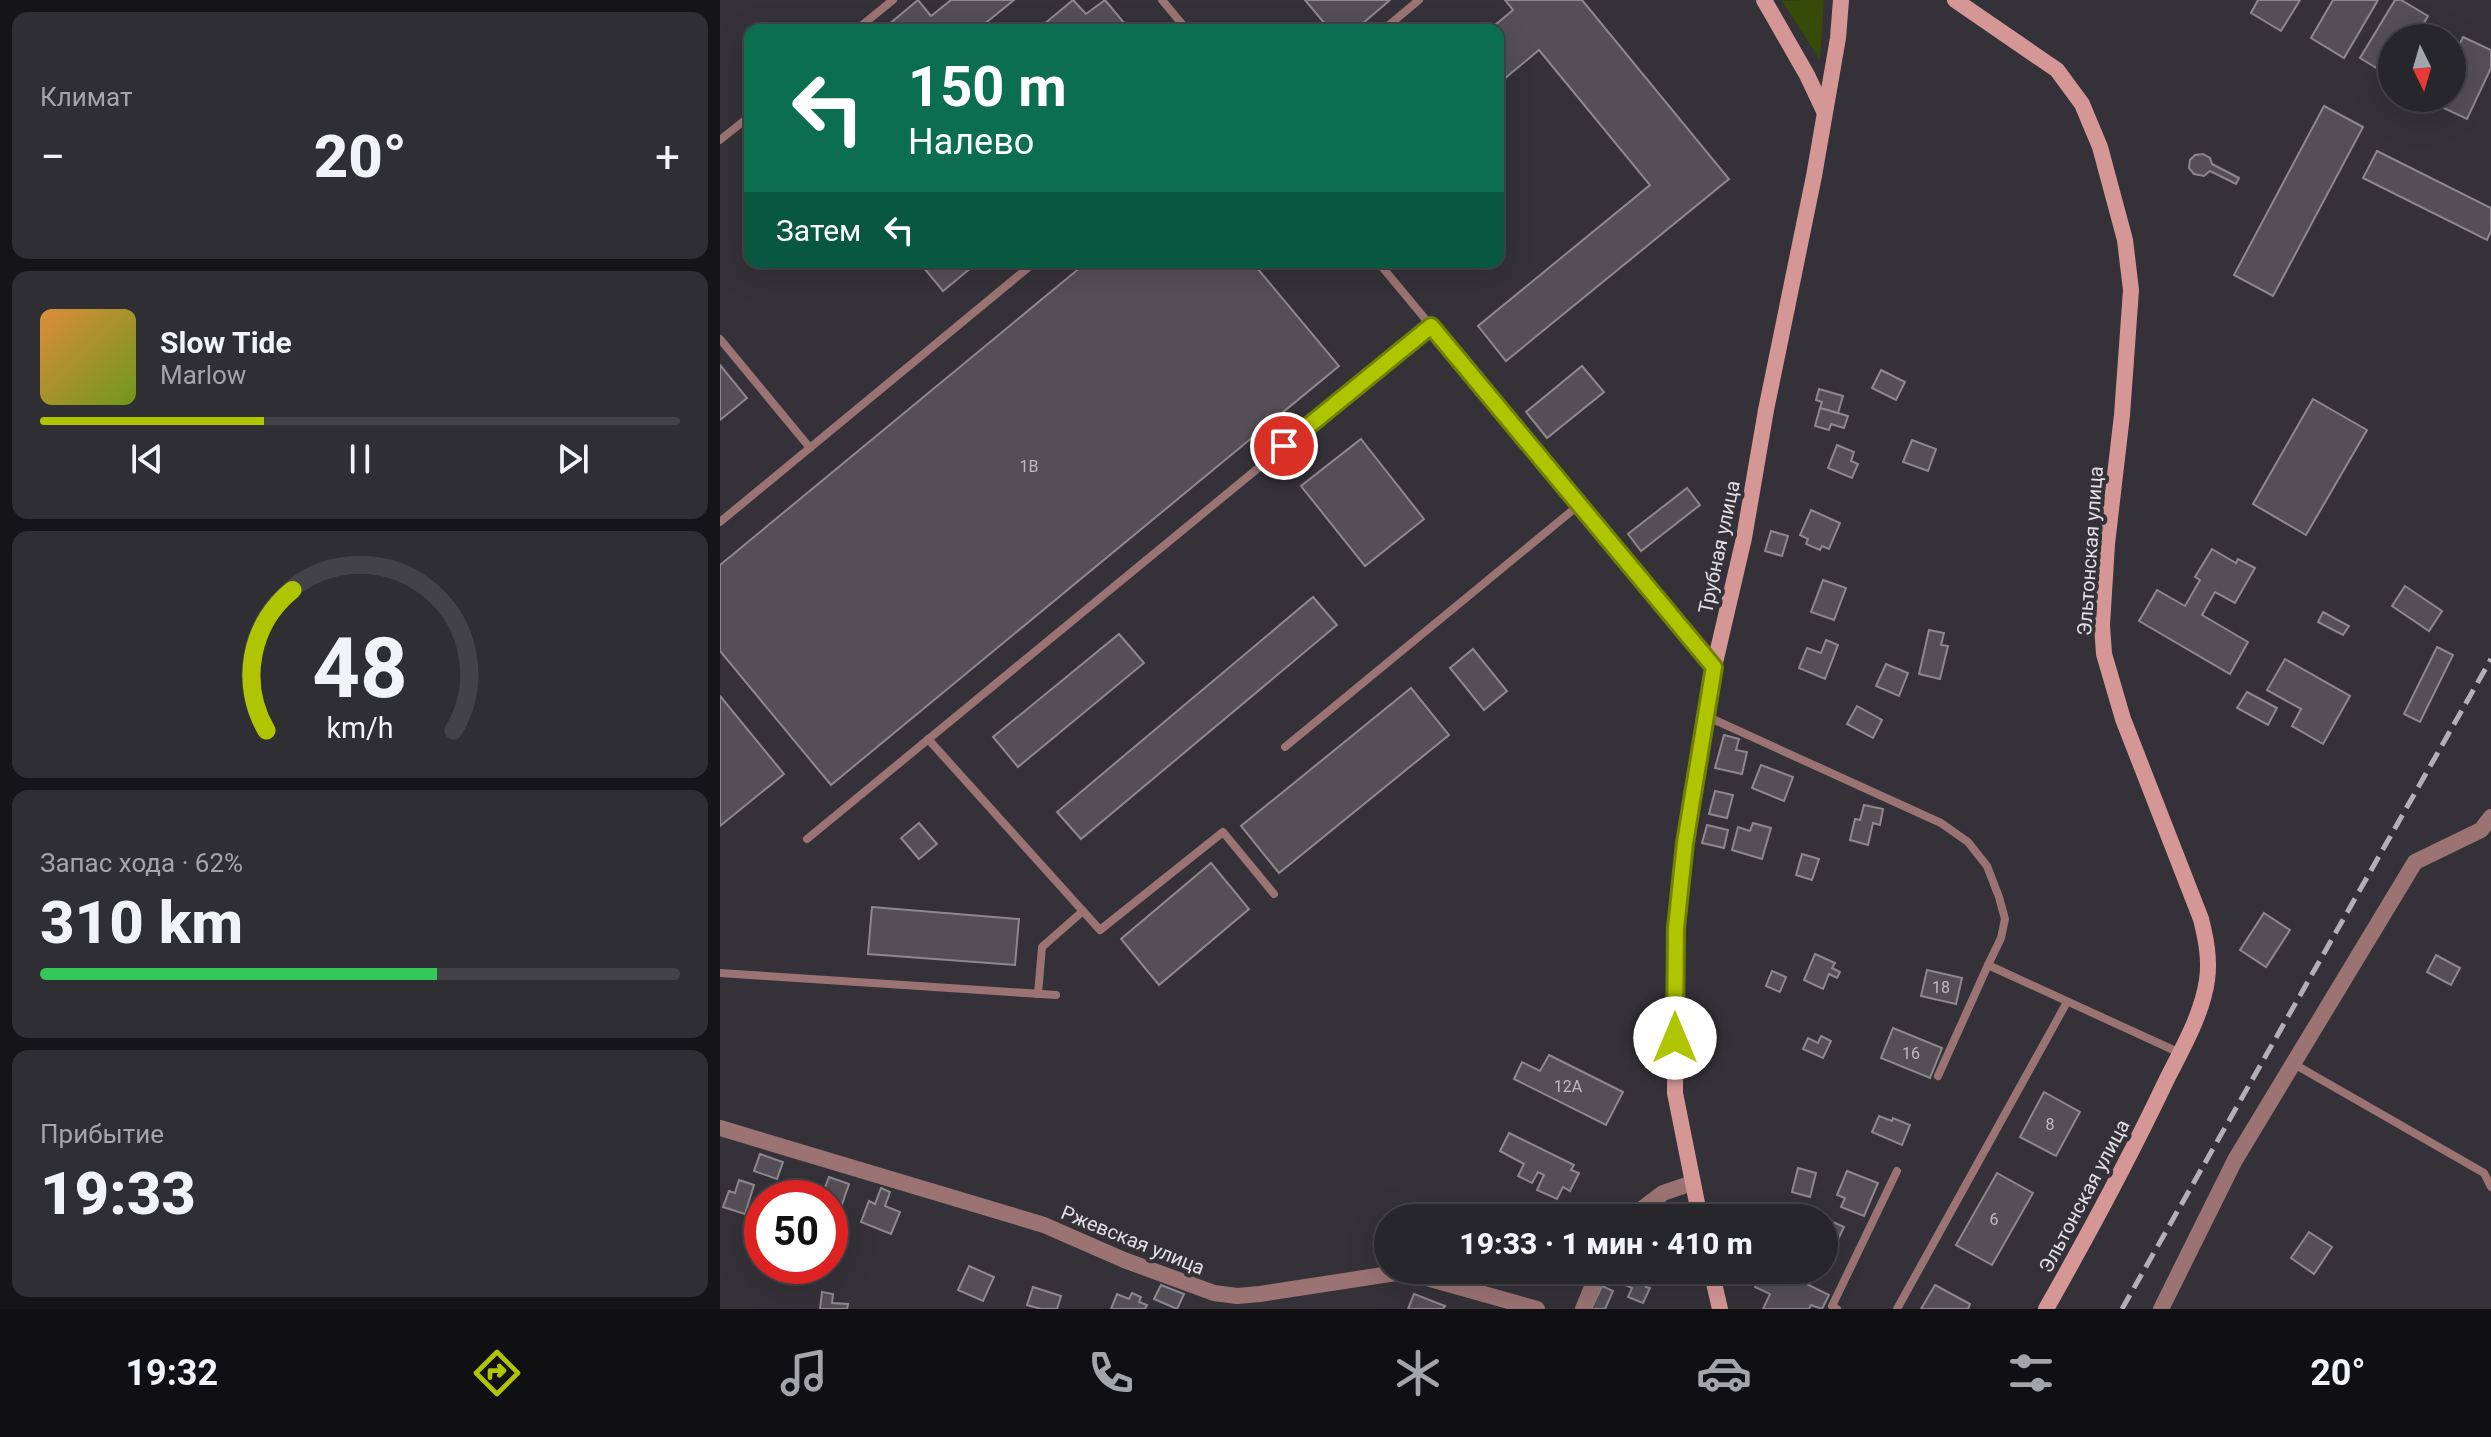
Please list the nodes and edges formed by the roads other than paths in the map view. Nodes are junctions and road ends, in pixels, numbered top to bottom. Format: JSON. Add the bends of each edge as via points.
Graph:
{"nodes":[{"id":1,"x":893,"y":0,"type":"edge"},
{"id":2,"x":1162,"y":0,"type":"edge"},
{"id":3,"x":1419,"y":0,"type":"edge"},
{"id":4,"x":1764,"y":0,"type":"edge"},
{"id":5,"x":1841,"y":0,"type":"edge"},
{"id":6,"x":1955,"y":0,"type":"edge"},
{"id":7,"x":863,"y":24,"type":"edge"},
{"id":8,"x":1182,"y":24,"type":"edge"},
{"id":9,"x":1390,"y":24,"type":"edge"},
{"id":10,"x":1824,"y":111,"type":"junction"},
{"id":11,"x":744,"y":121,"type":"edge"},
{"id":12,"x":720,"y":140,"type":"edge"},
{"id":13,"x":1028,"y":268,"type":"edge"},
{"id":14,"x":1383,"y":268,"type":"edge"},
{"id":15,"x":1431,"y":326,"type":"junction"},
{"id":16,"x":720,"y":339,"type":"edge"},
{"id":17,"x":810,"y":448,"type":"junction"},
{"id":18,"x":1579,"y":505,"type":"junction"},
{"id":19,"x":720,"y":522,"type":"edge"},
{"id":20,"x":1714,"y":667,"type":"junction"},
{"id":21,"x":1706,"y":716,"type":"junction"},
{"id":22,"x":928,"y":739,"type":"junction"},
{"id":23,"x":1285,"y":747,"type":"dead end"},
{"id":24,"x":2491,"y":817,"type":"edge"},
{"id":25,"x":807,"y":839,"type":"dead end"},
{"id":26,"x":1274,"y":894,"type":"dead end"},
{"id":27,"x":1083,"y":911,"type":"junction"},
{"id":28,"x":1988,"y":965,"type":"junction"},
{"id":29,"x":720,"y":973,"type":"edge"},
{"id":30,"x":1038,"y":994,"type":"junction"},
{"id":31,"x":1056,"y":995,"type":"dead end"},
{"id":32,"x":2067,"y":1002,"type":"junction"},
{"id":33,"x":2180,"y":1053,"type":"junction"},
{"id":34,"x":2294,"y":1064,"type":"junction"},
{"id":35,"x":1938,"y":1076,"type":"dead end"},
{"id":36,"x":720,"y":1128,"type":"edge"},
{"id":37,"x":1897,"y":1171,"type":"dead end"},
{"id":38,"x":1692,"y":1183,"type":"junction"},
{"id":39,"x":2491,"y":1187,"type":"edge"},
{"id":40,"x":1648,"y":1204,"type":"edge"},
{"id":41,"x":1697,"y":1204,"type":"edge"},
{"id":42,"x":1593,"y":1284,"type":"edge"},
{"id":43,"x":1714,"y":1284,"type":"edge"},
{"id":44,"x":1537,"y":1309,"type":"edge"},
{"id":45,"x":1583,"y":1309,"type":"edge"},
{"id":46,"x":1720,"y":1309,"type":"edge"},
{"id":47,"x":1837,"y":1309,"type":"edge"},
{"id":48,"x":1897,"y":1309,"type":"edge"},
{"id":49,"x":2046,"y":1309,"type":"edge"},
{"id":50,"x":2161,"y":1309,"type":"edge"}],
"edges":[{"from":1,"to":7,"type":"lane"},
{"from":2,"to":8,"type":"lane"},
{"from":3,"to":9,"type":"lane"},
{"from":4,"to":10,"type":"street"},
{"from":5,"to":10,"type":"street","name":"Трубная улица"},
{"from":6,"to":33,"type":"street","name":"Эльтонская улица","via":[[2057,70],[2082,104],[2100,147],[2125,240],[2131,290],[2102,625],[2111,684],[2197,908],[2208,951],[2203,1001]]},
{"from":10,"to":20,"type":"street","name":"Трубная улица","via":[[1744,538]]},
{"from":11,"to":12,"type":"lane"},
{"from":13,"to":17,"type":"lane"},
{"from":14,"to":15,"type":"lane"},
{"from":15,"to":18,"type":"lane"},
{"from":15,"to":22,"type":"lane"},
{"from":16,"to":17,"type":"lane"},
{"from":17,"to":19,"type":"lane"},
{"from":18,"to":20,"type":"lane"},
{"from":18,"to":23,"type":"lane"},
{"from":20,"to":21,"type":"street","name":"Трубная улица"},
{"from":21,"to":28,"type":"lane","via":[[1941,823],[1968,842],[1987,866],[2005,919]]},
{"from":21,"to":38,"type":"street","name":"Трубная улица","via":[[1676,928],[1675,1093]]},
{"from":22,"to":25,"type":"lane"},
{"from":22,"to":27,"type":"lane"},
{"from":24,"to":34,"type":"street","via":[[2481,830],[2415,862]]},
{"from":26,"to":27,"type":"lane","via":[[1223,832],[1100,930]]},
{"from":27,"to":30,"type":"lane","via":[[1042,947]]},
{"from":28,"to":32,"type":"lane"},
{"from":28,"to":35,"type":"lane"},
{"from":29,"to":30,"type":"lane"},
{"from":30,"to":31,"type":"lane"},
{"from":32,"to":33,"type":"lane"},
{"from":32,"to":48,"type":"lane"},
{"from":33,"to":49,"type":"street","name":"Эльтонская улица"},
{"from":34,"to":39,"type":"lane","via":[[2484,1173]]},
{"from":34,"to":50,"type":"street","via":[[2235,1160]]},
{"from":36,"to":44,"type":"street","name":"Ржевская улица","via":[[1044,1225],[1214,1293],[1260,1294],[1396,1273]]},
{"from":37,"to":47,"type":"lane","via":[[1832,1306]]},
{"from":38,"to":40,"type":"street"},
{"from":38,"to":41,"type":"street","name":"Трубная улица"},
{"from":42,"to":45,"type":"street"},
{"from":43,"to":46,"type":"street"}]}
